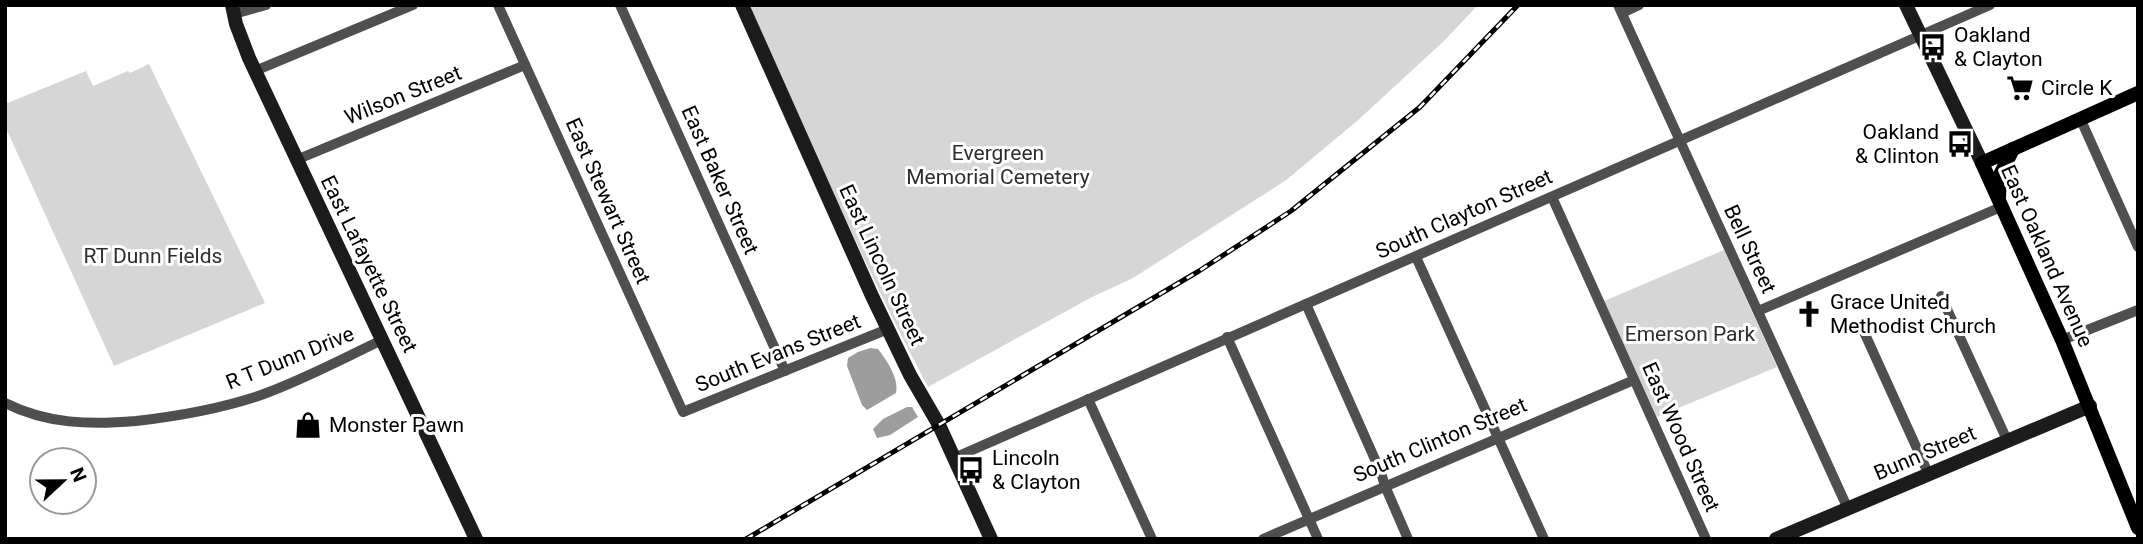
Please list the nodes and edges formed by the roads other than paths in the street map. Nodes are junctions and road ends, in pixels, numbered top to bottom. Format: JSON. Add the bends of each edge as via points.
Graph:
{"nodes":[{"id":1,"x":267,"y":5,"type":"edge"},
{"id":2,"x":413,"y":5,"type":"edge"},
{"id":3,"x":498,"y":5,"type":"edge"},
{"id":4,"x":620,"y":5,"type":"edge"},
{"id":5,"x":742,"y":5,"type":"edge"},
{"id":6,"x":1639,"y":5,"type":"edge"},
{"id":7,"x":1906,"y":5,"type":"edge"},
{"id":8,"x":1990,"y":5,"type":"edge"},
{"id":9,"x":1620,"y":9,"type":"edge"},
{"id":10,"x":233,"y":10,"type":"edge"},
{"id":11,"x":1919,"y":34,"type":"junction"},
{"id":12,"x":525,"y":65,"type":"junction"},
{"id":13,"x":255,"y":71,"type":"junction"},
{"id":14,"x":2138,"y":93,"type":"edge"},
{"id":15,"x":2080,"y":118,"type":"junction"},
{"id":16,"x":1680,"y":141,"type":"junction"},
{"id":17,"x":2012,"y":149,"type":"junction"},
{"id":18,"x":296,"y":160,"type":"junction"},
{"id":19,"x":1982,"y":163,"type":"junction"},
{"id":20,"x":1552,"y":197,"type":"junction"},
{"id":21,"x":2000,"y":205,"type":"junction"},
{"id":22,"x":2138,"y":247,"type":"edge"},
{"id":23,"x":1416,"y":257,"type":"junction"},
{"id":24,"x":1941,"y":296,"type":"dead end"},
{"id":25,"x":1306,"y":304,"type":"junction"},
{"id":26,"x":2138,"y":310,"type":"edge"},
{"id":27,"x":1758,"y":312,"type":"junction"},
{"id":28,"x":888,"y":329,"type":"junction"},
{"id":29,"x":1864,"y":332,"type":"dead end"},
{"id":30,"x":1227,"y":337,"type":"junction"},
{"id":31,"x":383,"y":340,"type":"junction"},
{"id":32,"x":2062,"y":340,"type":"junction"},
{"id":33,"x":785,"y":371,"type":"junction"},
{"id":34,"x":1634,"y":380,"type":"junction"},
{"id":35,"x":1088,"y":399,"type":"junction"},
{"id":36,"x":5,"y":403,"type":"edge"},
{"id":37,"x":2090,"y":406,"type":"junction"},
{"id":38,"x":683,"y":412,"type":"joint"},
{"id":39,"x":1498,"y":438,"type":"junction"},
{"id":40,"x":2007,"y":440,"type":"junction"},
{"id":41,"x":954,"y":458,"type":"junction"},
{"id":42,"x":1929,"y":475,"type":"junction"},
{"id":43,"x":1385,"y":486,"type":"junction"},
{"id":44,"x":1848,"y":509,"type":"junction"},
{"id":45,"x":1309,"y":518,"type":"junction"},
{"id":46,"x":2138,"y":528,"type":"edge"},
{"id":47,"x":476,"y":539,"type":"edge"},
{"id":48,"x":990,"y":539,"type":"edge"},
{"id":49,"x":1152,"y":539,"type":"edge"},
{"id":50,"x":1263,"y":539,"type":"edge"},
{"id":51,"x":1318,"y":539,"type":"edge"},
{"id":52,"x":1409,"y":539,"type":"edge"},
{"id":53,"x":1544,"y":539,"type":"edge"},
{"id":54,"x":1706,"y":539,"type":"edge"},
{"id":55,"x":1776,"y":539,"type":"edge"}],
"edges":[{"from":1,"to":10,"type":"street"},
{"from":2,"to":13,"type":"street"},
{"from":3,"to":12,"type":"street","name":"East Stewart Street"},
{"from":4,"to":33,"type":"street","name":"East Baker Street"},
{"from":5,"to":28,"type":"street","name":"East Lincoln Street"},
{"from":6,"to":9,"type":"street"},
{"from":7,"to":11,"type":"street","name":"East Oakland Avenue"},
{"from":8,"to":11,"type":"street","name":"South Clayton Street"},
{"from":9,"to":16,"type":"street","name":"Bell Street"},
{"from":10,"to":13,"type":"street","name":"East Lafayette Street"},
{"from":11,"to":16,"type":"street","name":"South Clayton Street"},
{"from":11,"to":19,"type":"street","name":"East Oakland Avenue"},
{"from":12,"to":18,"type":"street","name":"Wilson Street"},
{"from":12,"to":38,"type":"street","name":"East Stewart Street"},
{"from":13,"to":18,"type":"street","name":"East Lafayette Street"},
{"from":14,"to":15,"type":"main road"},
{"from":15,"to":17,"type":"main road"},
{"from":15,"to":22,"type":"street"},
{"from":16,"to":20,"type":"street","name":"South Clayton Street"},
{"from":16,"to":27,"type":"street","name":"Bell Street"},
{"from":17,"to":19,"type":"main road"},
{"from":17,"to":21,"type":"main road","via":[[2000,175]]},
{"from":18,"to":31,"type":"street","name":"East Lafayette Street"},
{"from":19,"to":21,"type":"main road","name":"East Oakland Avenue"},
{"from":20,"to":23,"type":"street","name":"South Clayton Street"},
{"from":20,"to":34,"type":"street","name":"East Wood Street"},
{"from":21,"to":27,"type":"street"},
{"from":21,"to":32,"type":"main road","name":"East Oakland Avenue"},
{"from":23,"to":25,"type":"street","name":"South Clayton Street"},
{"from":23,"to":39,"type":"street"},
{"from":24,"to":40,"type":"street"},
{"from":25,"to":30,"type":"street","name":"South Clayton Street"},
{"from":25,"to":43,"type":"street"},
{"from":26,"to":32,"type":"street"},
{"from":27,"to":44,"type":"street","name":"Bell Street"},
{"from":28,"to":33,"type":"street","name":"South Evans Street"},
{"from":28,"to":41,"type":"street","name":"East Lincoln Street"},
{"from":29,"to":42,"type":"street"},
{"from":30,"to":35,"type":"street","name":"South Clayton Street"},
{"from":30,"to":45,"type":"street"},
{"from":31,"to":36,"type":"street","name":"R T Dunn Drive","via":[[273,390],[193,414],[88,423],[45,418]]},
{"from":31,"to":47,"type":"street","name":"East Lafayette Street"},
{"from":32,"to":37,"type":"main road","name":"East Oakland Avenue"},
{"from":33,"to":38,"type":"street","name":"South Evans Street"},
{"from":34,"to":39,"type":"street","name":"South Clinton Street"},
{"from":34,"to":54,"type":"street","name":"East Wood Street"},
{"from":35,"to":41,"type":"street","name":"South Clayton Street"},
{"from":35,"to":49,"type":"street"},
{"from":37,"to":40,"type":"street","name":"Bunn Street"},
{"from":37,"to":46,"type":"main road","name":"East Oakland Avenue"},
{"from":39,"to":43,"type":"street","name":"South Clinton Street"},
{"from":39,"to":53,"type":"street"},
{"from":40,"to":42,"type":"street","name":"Bunn Street"},
{"from":41,"to":48,"type":"street","name":"East Lincoln Street"},
{"from":42,"to":44,"type":"street","name":"Bunn Street"},
{"from":43,"to":45,"type":"street","name":"South Clinton Street"},
{"from":43,"to":52,"type":"street"},
{"from":44,"to":55,"type":"street","name":"Bunn Street"},
{"from":45,"to":50,"type":"street","name":"South Clinton Street"},
{"from":45,"to":51,"type":"street"}]}
